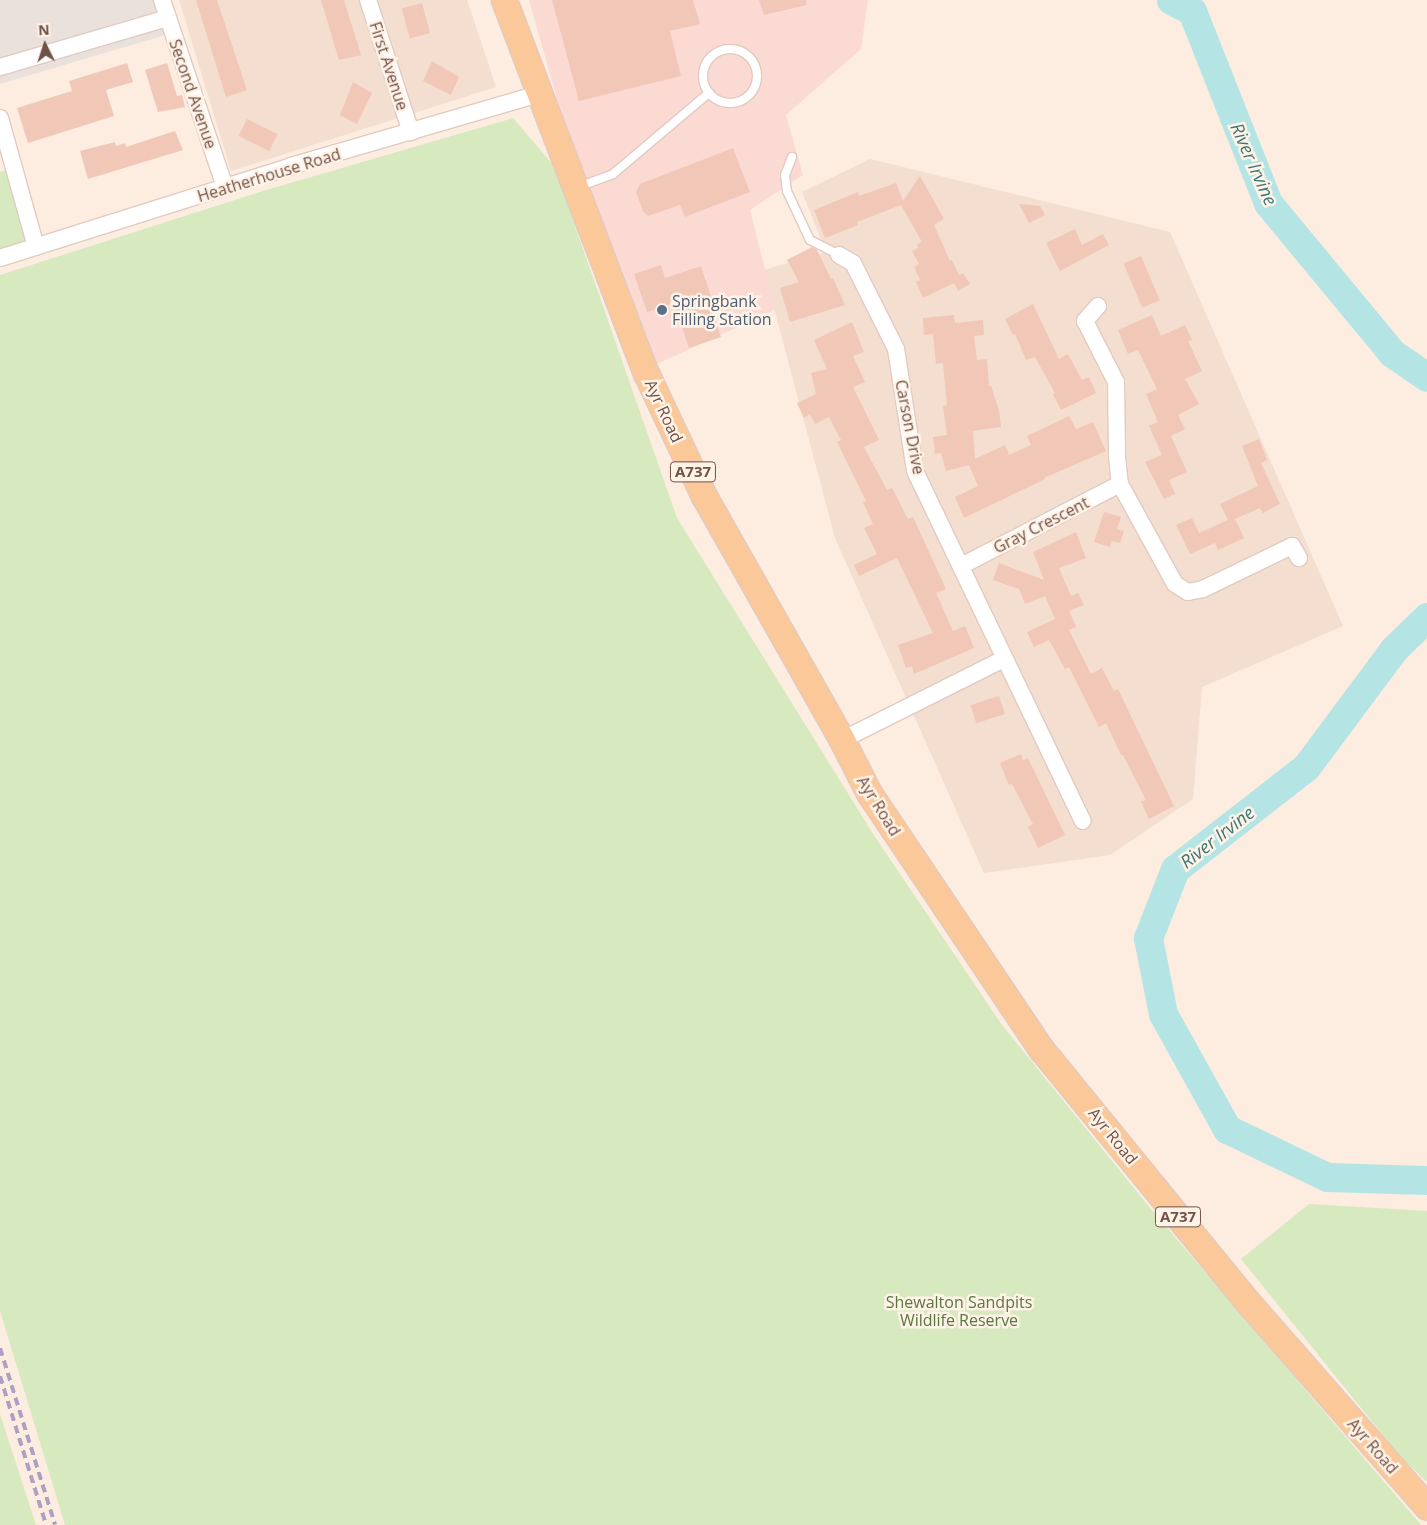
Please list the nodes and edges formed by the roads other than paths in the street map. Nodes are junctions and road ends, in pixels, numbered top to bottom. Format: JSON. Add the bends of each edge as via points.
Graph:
{"nodes":[{"id":1,"x":162,"y":0,"type":"edge"},
{"id":2,"x":368,"y":0,"type":"edge"},
{"id":3,"x":504,"y":0,"type":"edge"},
{"id":4,"x":168,"y":18,"type":"junction"},
{"id":5,"x":0,"y":67,"type":"edge"},
{"id":6,"x":709,"y":93,"type":"junction"},
{"id":7,"x":539,"y":94,"type":"junction"},
{"id":8,"x":0,"y":118,"type":"edge"},
{"id":9,"x":411,"y":132,"type":"junction"},
{"id":10,"x":792,"y":157,"type":"dead end"},
{"id":11,"x":225,"y":187,"type":"junction"},
{"id":12,"x":574,"y":188,"type":"junction"},
{"id":13,"x":36,"y":247,"type":"junction"},
{"id":14,"x":839,"y":254,"type":"joint"},
{"id":15,"x":0,"y":258,"type":"edge"},
{"id":16,"x":1098,"y":306,"type":"dead end"},
{"id":17,"x":1120,"y":484,"type":"junction"},
{"id":18,"x":1299,"y":558,"type":"dead end"},
{"id":19,"x":961,"y":566,"type":"junction"},
{"id":20,"x":1004,"y":659,"type":"junction"},
{"id":21,"x":842,"y":740,"type":"junction"},
{"id":22,"x":1083,"y":821,"type":"dead end"},
{"id":23,"x":1427,"y":1507,"type":"edge"}],
"edges":[{"from":1,"to":4,"type":"street","name":"Second Avenue"},
{"from":2,"to":9,"type":"street","name":"First Avenue"},
{"from":3,"to":7,"type":"main road","name":"Ayr Road","number":"A737"},
{"from":4,"to":5,"type":"street"},
{"from":4,"to":11,"type":"street","name":"Second Avenue"},
{"from":6,"to":6,"type":"lane","via":[[703,76],[709,59],[724,50],[733,49],[749,57],[757,73],[754,90],[748,96],[732,103],[716,99]]},
{"from":6,"to":12,"type":"lane","via":[[613,174]]},
{"from":7,"to":9,"type":"street","name":"Heatherhouse Road"},
{"from":7,"to":12,"type":"main road","name":"Ayr Road","number":"A737"},
{"from":8,"to":13,"type":"street"},
{"from":9,"to":11,"type":"street","name":"Heatherhouse Road"},
{"from":10,"to":14,"type":"lane","via":[[785,175],[787,190],[810,240]]},
{"from":11,"to":13,"type":"street","name":"Heatherhouse Road"},
{"from":12,"to":21,"type":"main road","name":"Ayr Road","number":"A737","via":[[646,373],[704,496]]},
{"from":13,"to":15,"type":"street","name":"Heatherhouse Road"},
{"from":14,"to":19,"type":"street","name":"Carson Drive","via":[[853,263],[896,349],[916,471]]},
{"from":16,"to":17,"type":"street","via":[[1085,321],[1116,382]]},
{"from":17,"to":18,"type":"street","via":[[1175,584],[1188,592],[1203,589],[1292,546]]},
{"from":17,"to":19,"type":"street","name":"Gray Crescent"},
{"from":19,"to":20,"type":"street","name":"Carson Drive"},
{"from":20,"to":21,"type":"street"},
{"from":20,"to":22,"type":"street","name":"Carson Drive"},
{"from":21,"to":23,"type":"main road","name":"Ayr Road","number":"A737","via":[[869,793],[1042,1050],[1245,1299]]}]}
